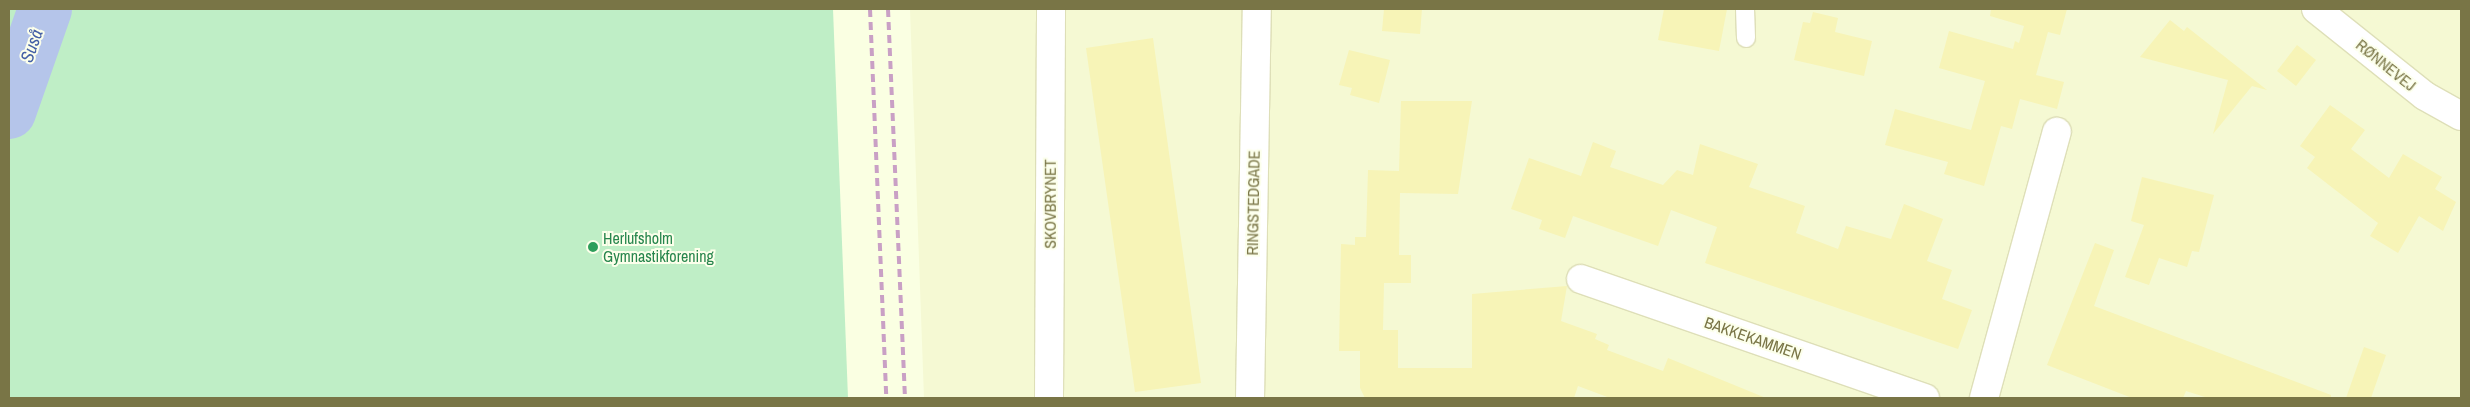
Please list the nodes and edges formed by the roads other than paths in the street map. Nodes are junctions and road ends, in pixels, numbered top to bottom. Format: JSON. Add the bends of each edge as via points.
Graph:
{"nodes":[{"id":1,"x":1050,"y":9,"type":"edge"},
{"id":2,"x":1256,"y":9,"type":"edge"},
{"id":3,"x":1746,"y":9,"type":"edge"},
{"id":4,"x":2316,"y":9,"type":"edge"},
{"id":5,"x":1746,"y":38,"type":"dead end"},
{"id":6,"x":2461,"y":116,"type":"edge"},
{"id":7,"x":2057,"y":132,"type":"dead end"},
{"id":8,"x":1581,"y":279,"type":"dead end"},
{"id":9,"x":1049,"y":398,"type":"edge"},
{"id":10,"x":1250,"y":398,"type":"edge"},
{"id":11,"x":1926,"y":398,"type":"edge"},
{"id":12,"x":1984,"y":398,"type":"edge"}],
"edges":[{"from":1,"to":9,"type":"street","name":"SKOVBRYNET"},
{"from":2,"to":10,"type":"street","name":"RINGSTEDGADE"},
{"from":3,"to":5,"type":"lane"},
{"from":4,"to":6,"type":"street","name":"RØNNEVEJ","via":[[2425,96]]},
{"from":7,"to":12,"type":"street"},
{"from":8,"to":11,"type":"street","name":"BAKKEKAMMEN"}]}
